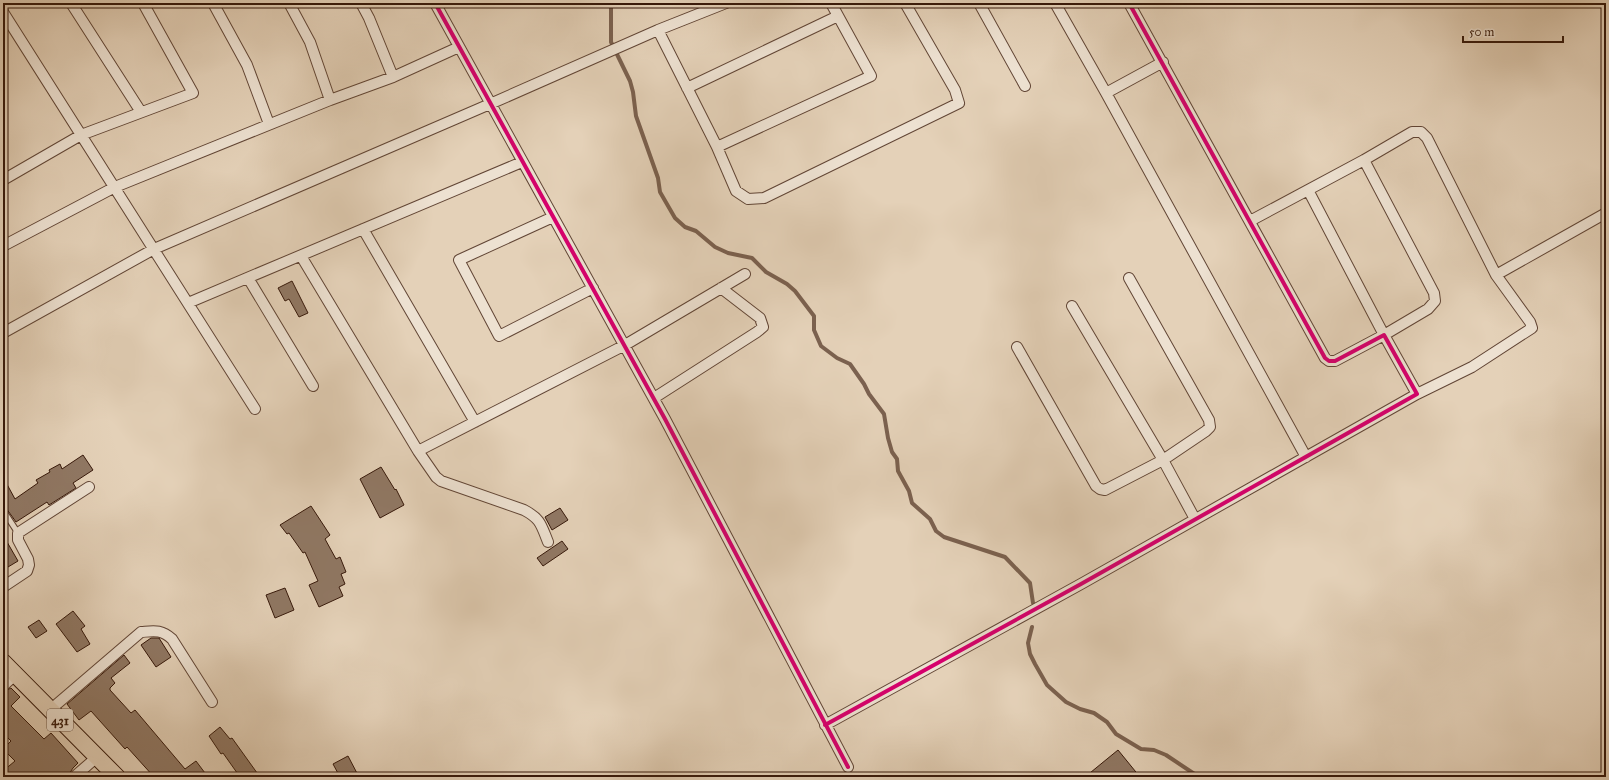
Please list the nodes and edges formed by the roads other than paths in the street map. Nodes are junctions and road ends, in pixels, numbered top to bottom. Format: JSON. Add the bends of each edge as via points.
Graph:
{"nodes":[{"id":1,"x":71,"y":3,"type":"edge"},
{"id":2,"x":143,"y":3,"type":"edge"},
{"id":3,"x":213,"y":3,"type":"edge"},
{"id":4,"x":288,"y":3,"type":"edge"},
{"id":5,"x":361,"y":3,"type":"edge"},
{"id":6,"x":435,"y":3,"type":"edge"},
{"id":7,"x":726,"y":3,"type":"edge"},
{"id":8,"x":831,"y":3,"type":"edge"},
{"id":9,"x":905,"y":3,"type":"edge"},
{"id":10,"x":979,"y":3,"type":"edge"},
{"id":11,"x":1055,"y":3,"type":"edge"},
{"id":12,"x":1130,"y":3,"type":"edge"},
{"id":13,"x":3,"y":12,"type":"edge"},
{"id":14,"x":838,"y":16,"type":"junction"},
{"id":15,"x":658,"y":30,"type":"junction"},
{"id":16,"x":459,"y":47,"type":"junction"},
{"id":17,"x":1163,"y":62,"type":"junction"},
{"id":18,"x":393,"y":77,"type":"junction"},
{"id":19,"x":1025,"y":86,"type":"dead end"},
{"id":20,"x":687,"y":88,"type":"junction"},
{"id":21,"x":1106,"y":93,"type":"junction"},
{"id":22,"x":330,"y":100,"type":"junction"},
{"id":23,"x":490,"y":104,"type":"junction"},
{"id":24,"x":141,"y":112,"type":"junction"},
{"id":25,"x":269,"y":124,"type":"junction"},
{"id":26,"x":81,"y":135,"type":"junction"},
{"id":27,"x":717,"y":147,"type":"junction"},
{"id":28,"x":1364,"y":160,"type":"junction"},
{"id":29,"x":522,"y":162,"type":"junction"},
{"id":30,"x":3,"y":180,"type":"edge"},
{"id":31,"x":115,"y":187,"type":"junction"},
{"id":32,"x":1308,"y":190,"type":"junction"},
{"id":33,"x":1606,"y":213,"type":"edge"},
{"id":34,"x":553,"y":217,"type":"junction"},
{"id":35,"x":1250,"y":221,"type":"junction"},
{"id":36,"x":363,"y":229,"type":"junction"},
{"id":37,"x":3,"y":246,"type":"edge"},
{"id":38,"x":154,"y":248,"type":"junction"},
{"id":39,"x":301,"y":256,"type":"junction"},
{"id":40,"x":745,"y":274,"type":"dead end"},
{"id":41,"x":1496,"y":275,"type":"junction"},
{"id":42,"x":248,"y":278,"type":"junction"},
{"id":43,"x":1129,"y":278,"type":"dead end"},
{"id":44,"x":593,"y":288,"type":"junction"},
{"id":45,"x":721,"y":288,"type":"junction"},
{"id":46,"x":188,"y":303,"type":"junction"},
{"id":47,"x":1072,"y":306,"type":"dead end"},
{"id":48,"x":3,"y":333,"type":"edge"},
{"id":49,"x":1384,"y":335,"type":"junction"},
{"id":50,"x":625,"y":345,"type":"junction"},
{"id":51,"x":1017,"y":347,"type":"dead end"},
{"id":52,"x":313,"y":386,"type":"dead end"},
{"id":53,"x":1417,"y":394,"type":"junction"},
{"id":54,"x":654,"y":398,"type":"junction"},
{"id":55,"x":255,"y":409,"type":"dead end"},
{"id":56,"x":475,"y":422,"type":"junction"},
{"id":57,"x":418,"y":451,"type":"junction"},
{"id":58,"x":1306,"y":457,"type":"junction"},
{"id":59,"x":1163,"y":460,"type":"junction"},
{"id":60,"x":89,"y":487,"type":"dead end"},
{"id":61,"x":3,"y":510,"type":"edge"},
{"id":62,"x":1195,"y":519,"type":"junction"},
{"id":63,"x":18,"y":533,"type":"junction"},
{"id":64,"x":548,"y":542,"type":"dead end"},
{"id":65,"x":3,"y":588,"type":"edge"},
{"id":66,"x":3,"y":662,"type":"edge"},
{"id":67,"x":15,"y":675,"type":"junction"},
{"id":68,"x":3,"y":686,"type":"edge"},
{"id":69,"x":212,"y":702,"type":"dead end"},
{"id":70,"x":50,"y":710,"type":"junction"},
{"id":71,"x":825,"y":725,"type":"junction"},
{"id":72,"x":97,"y":757,"type":"junction"},
{"id":73,"x":848,"y":767,"type":"dead end"},
{"id":74,"x":74,"y":777,"type":"edge"},
{"id":75,"x":117,"y":777,"type":"edge"}],
"edges":[{"from":1,"to":24,"type":"street"},
{"from":2,"to":24,"type":"street","via":[[193,93]]},
{"from":3,"to":25,"type":"street","via":[[247,65]]},
{"from":4,"to":22,"type":"street","via":[[310,42]]},
{"from":5,"to":18,"type":"street"},
{"from":6,"to":16,"type":"street"},
{"from":7,"to":15,"type":"street"},
{"from":8,"to":14,"type":"street"},
{"from":9,"to":27,"type":"street","via":[[955,90],[959,104],[764,198],[748,199],[736,191]]},
{"from":10,"to":19,"type":"street"},
{"from":11,"to":21,"type":"street"},
{"from":12,"to":17,"type":"street"},
{"from":13,"to":26,"type":"street"},
{"from":14,"to":20,"type":"street"},
{"from":14,"to":27,"type":"street","via":[[871,76]]},
{"from":15,"to":20,"type":"street"},
{"from":15,"to":23,"type":"street"},
{"from":16,"to":18,"type":"street"},
{"from":16,"to":23,"type":"street"},
{"from":17,"to":21,"type":"street"},
{"from":17,"to":35,"type":"street"},
{"from":18,"to":22,"type":"street"},
{"from":20,"to":27,"type":"street"},
{"from":21,"to":58,"type":"street"},
{"from":22,"to":25,"type":"street"},
{"from":23,"to":29,"type":"street"},
{"from":23,"to":38,"type":"street"},
{"from":24,"to":26,"type":"street"},
{"from":25,"to":31,"type":"street"},
{"from":26,"to":30,"type":"street"},
{"from":26,"to":31,"type":"street"},
{"from":28,"to":32,"type":"street"},
{"from":28,"to":41,"type":"street","via":[[1412,132],[1420,132],[1428,138]]},
{"from":28,"to":49,"type":"street","via":[[1434,293],[1435,301],[1428,309]]},
{"from":29,"to":34,"type":"street"},
{"from":29,"to":36,"type":"street"},
{"from":31,"to":37,"type":"street"},
{"from":31,"to":38,"type":"street"},
{"from":32,"to":35,"type":"street"},
{"from":32,"to":49,"type":"street"},
{"from":33,"to":41,"type":"street"},
{"from":34,"to":44,"type":"street"},
{"from":34,"to":44,"type":"street","via":[[459,260],[499,336]]},
{"from":35,"to":49,"type":"street","via":[[1325,358],[1335,361]]},
{"from":36,"to":39,"type":"street"},
{"from":36,"to":56,"type":"street"},
{"from":38,"to":46,"type":"street"},
{"from":38,"to":48,"type":"street"},
{"from":39,"to":42,"type":"street"},
{"from":39,"to":57,"type":"street"},
{"from":40,"to":45,"type":"street"},
{"from":41,"to":53,"type":"street","via":[[1532,328],[1472,367]]},
{"from":42,"to":46,"type":"street"},
{"from":42,"to":52,"type":"street"},
{"from":43,"to":59,"type":"street","via":[[1209,420],[1210,426],[1206,431]]},
{"from":44,"to":50,"type":"street"},
{"from":45,"to":50,"type":"street"},
{"from":45,"to":54,"type":"street","via":[[760,318],[763,327]]},
{"from":46,"to":55,"type":"street"},
{"from":47,"to":59,"type":"street"},
{"from":49,"to":53,"type":"street"},
{"from":50,"to":54,"type":"street"},
{"from":50,"to":56,"type":"street"},
{"from":51,"to":59,"type":"street","via":[[1096,486],[1105,490]]},
{"from":53,"to":58,"type":"street"},
{"from":54,"to":71,"type":"street"},
{"from":56,"to":57,"type":"street"},
{"from":57,"to":64,"type":"street","via":[[441,481],[535,516]]},
{"from":58,"to":62,"type":"street"},
{"from":59,"to":62,"type":"street"},
{"from":60,"to":63,"type":"street"},
{"from":61,"to":63,"type":"lane"},
{"from":62,"to":71,"type":"street"},
{"from":63,"to":65,"type":"street","via":[[18,540],[29,565],[27,571]]},
{"from":66,"to":67,"type":"main road","number":"431"},
{"from":67,"to":68,"type":"street"},
{"from":67,"to":70,"type":"main road","number":"431"},
{"from":69,"to":70,"type":"street","via":[[172,639],[165,632],[156,631],[141,632]]},
{"from":70,"to":72,"type":"main road","number":"431"},
{"from":71,"to":73,"type":"street"},
{"from":72,"to":74,"type":"street"},
{"from":72,"to":75,"type":"main road","number":"431"}]}
